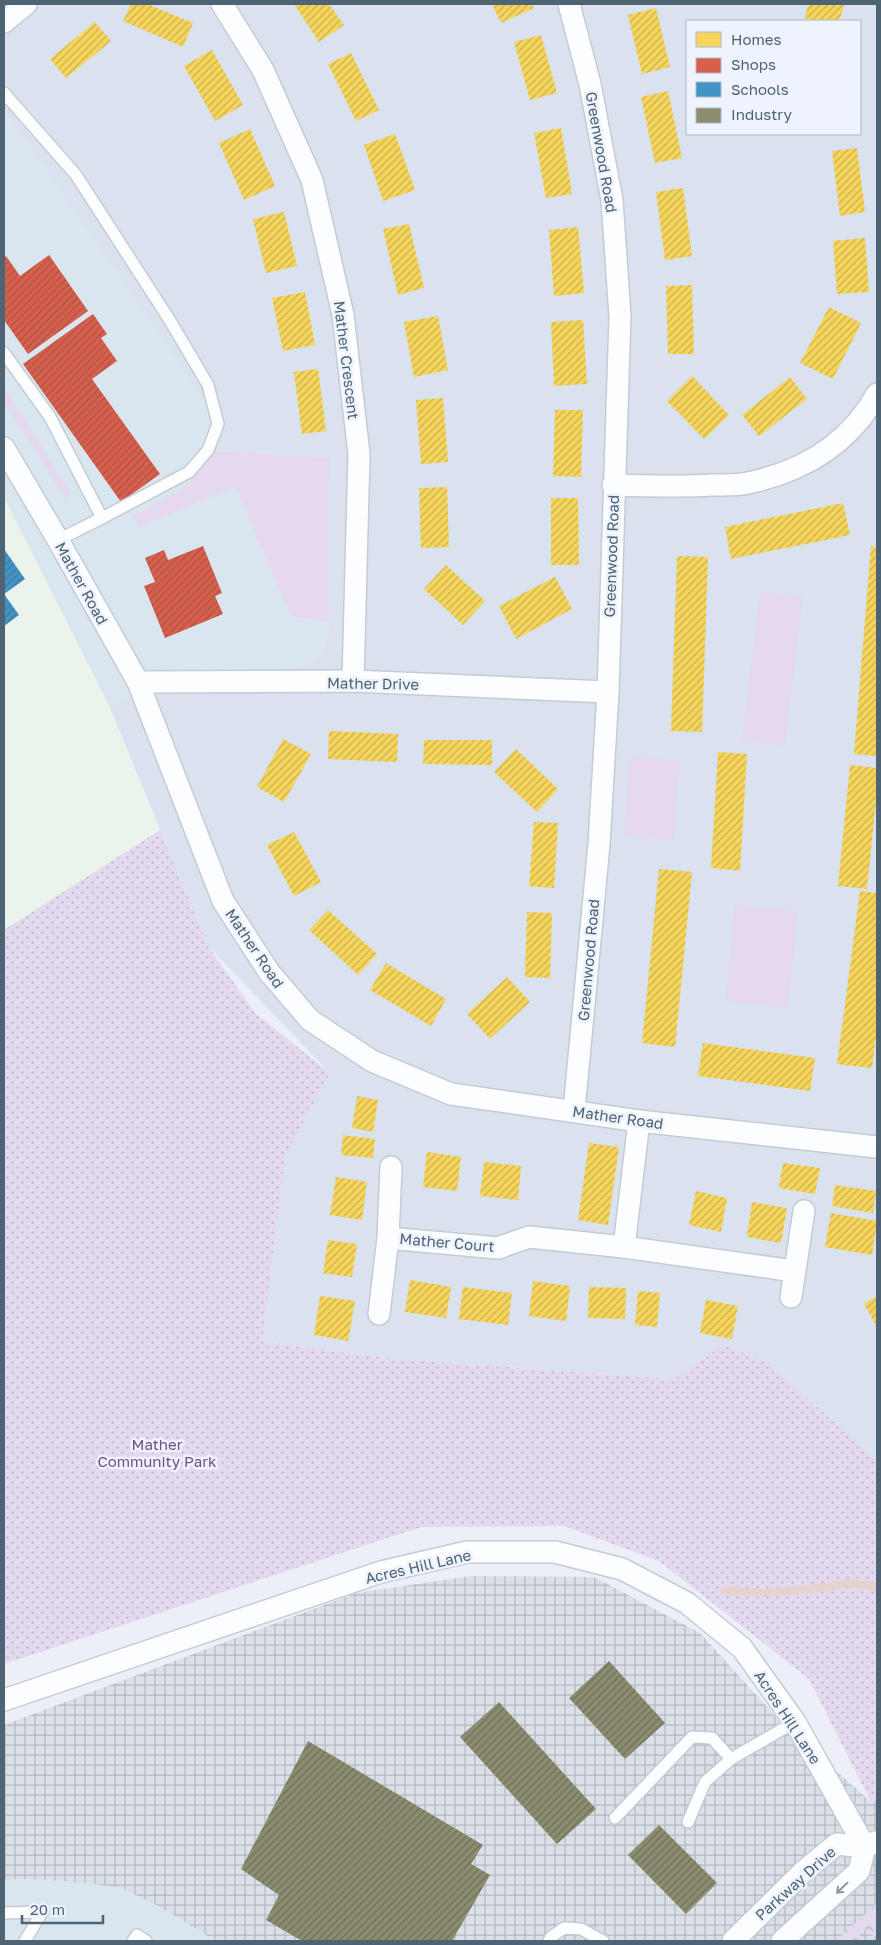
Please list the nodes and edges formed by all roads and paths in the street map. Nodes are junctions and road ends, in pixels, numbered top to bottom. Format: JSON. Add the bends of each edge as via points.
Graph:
{"nodes":[{"id":1,"x":26,"y":4,"type":"edge"},
{"id":2,"x":222,"y":4,"type":"edge"},
{"id":3,"x":569,"y":4,"type":"edge"},
{"id":4,"x":4,"y":22,"type":"edge"},
{"id":5,"x":4,"y":93,"type":"edge"},
{"id":6,"x":4,"y":353,"type":"edge"},
{"id":7,"x":877,"y":394,"type":"edge"},
{"id":8,"x":4,"y":448,"type":"edge"},
{"id":9,"x":613,"y":485,"type":"junction"},
{"id":10,"x":102,"y":518,"type":"junction"},
{"id":11,"x":58,"y":540,"type":"junction"},
{"id":12,"x":353,"y":681,"type":"junction"},
{"id":13,"x":138,"y":682,"type":"junction"},
{"id":14,"x":608,"y":692,"type":"junction"},
{"id":15,"x":574,"y":1111,"type":"junction"},
{"id":16,"x":640,"y":1121,"type":"junction"},
{"id":17,"x":877,"y":1147,"type":"edge"},
{"id":18,"x":391,"y":1167,"type":"dead end"},
{"id":19,"x":804,"y":1211,"type":"dead end"},
{"id":20,"x":388,"y":1238,"type":"junction"},
{"id":21,"x":624,"y":1247,"type":"junction"},
{"id":22,"x":794,"y":1271,"type":"junction"},
{"id":23,"x":792,"y":1297,"type":"dead end"},
{"id":24,"x":379,"y":1314,"type":"dead end"},
{"id":25,"x":4,"y":1700,"type":"edge"},
{"id":26,"x":795,"y":1722,"type":"junction"},
{"id":27,"x":732,"y":1759,"type":"junction"},
{"id":28,"x":615,"y":1818,"type":"dead end"},
{"id":29,"x":688,"y":1822,"type":"dead end"},
{"id":30,"x":871,"y":1844,"type":"edge"},
{"id":31,"x":4,"y":1913,"type":"edge"},
{"id":32,"x":25,"y":1941,"type":"edge"},
{"id":33,"x":133,"y":1941,"type":"edge"},
{"id":34,"x":146,"y":1941,"type":"edge"},
{"id":35,"x":549,"y":1941,"type":"edge"},
{"id":36,"x":603,"y":1941,"type":"edge"},
{"id":37,"x":733,"y":1941,"type":"edge"},
{"id":38,"x":782,"y":1941,"type":"edge"}],
"edges":[{"from":1,"to":4,"type":"street"},
{"from":2,"to":12,"type":"street","name":"Mather Crescent","via":[[263,70],[312,180],[343,315],[359,454]]},
{"from":3,"to":9,"type":"street","name":"Greenwood Road","via":[[590,84],[612,200],[620,316]]},
{"from":5,"to":10,"type":"lane","via":[[76,176],[169,319],[208,385],[218,424],[208,450],[189,472]]},
{"from":6,"to":10,"type":"lane","via":[[50,417]]},
{"from":7,"to":9,"type":"street","via":[[856,426],[827,451],[797,468],[742,484],[680,487]]},
{"from":8,"to":11,"type":"street","name":"Mather Road"},
{"from":9,"to":14,"type":"street","name":"Greenwood Road"},
{"from":10,"to":11,"type":"lane"},
{"from":11,"to":13,"type":"street","name":"Mather Road"},
{"from":12,"to":13,"type":"street","name":"Mather Drive"},
{"from":12,"to":14,"type":"street","name":"Mather Drive"},
{"from":13,"to":15,"type":"street","name":"Mather Road","via":[[223,900],[269,972],[310,1020],[372,1062],[451,1094]]},
{"from":14,"to":15,"type":"street","name":"Greenwood Road","via":[[599,844]]},
{"from":15,"to":16,"type":"street","name":"Mather Road"},
{"from":16,"to":17,"type":"street","name":"Mather Road"},
{"from":16,"to":21,"type":"street"},
{"from":18,"to":20,"type":"street","name":"Mather Court"},
{"from":19,"to":22,"type":"street"},
{"from":20,"to":21,"type":"street","name":"Mather Court","via":[[498,1248],[529,1237]]},
{"from":20,"to":24,"type":"street","name":"Mather Court"},
{"from":21,"to":22,"type":"street","name":"Mather Court"},
{"from":22,"to":23,"type":"street"},
{"from":25,"to":26,"type":"street","name":"Acres Hill Lane","via":[[381,1572],[467,1552],[555,1552],[622,1569],[687,1603],[742,1648]]},
{"from":26,"to":27,"type":"lane"},
{"from":26,"to":30,"type":"street","name":"Acres Hill Lane"},
{"from":27,"to":28,"type":"lane","via":[[712,1738],[692,1737]]},
{"from":27,"to":29,"type":"lane","via":[[705,1782]]},
{"from":30,"to":37,"type":"street","name":"Parkway Drive","via":[[837,1844],[804,1871]]},
{"from":30,"to":38,"type":"street","one_way":true,"via":[[859,1871]]},
{"from":31,"to":32,"type":"lane","via":[[42,1912]]},
{"from":33,"to":34,"type":"lane","via":[[136,1935]]},
{"from":35,"to":36,"type":"lane","via":[[564,1928],[580,1929]]}]}
